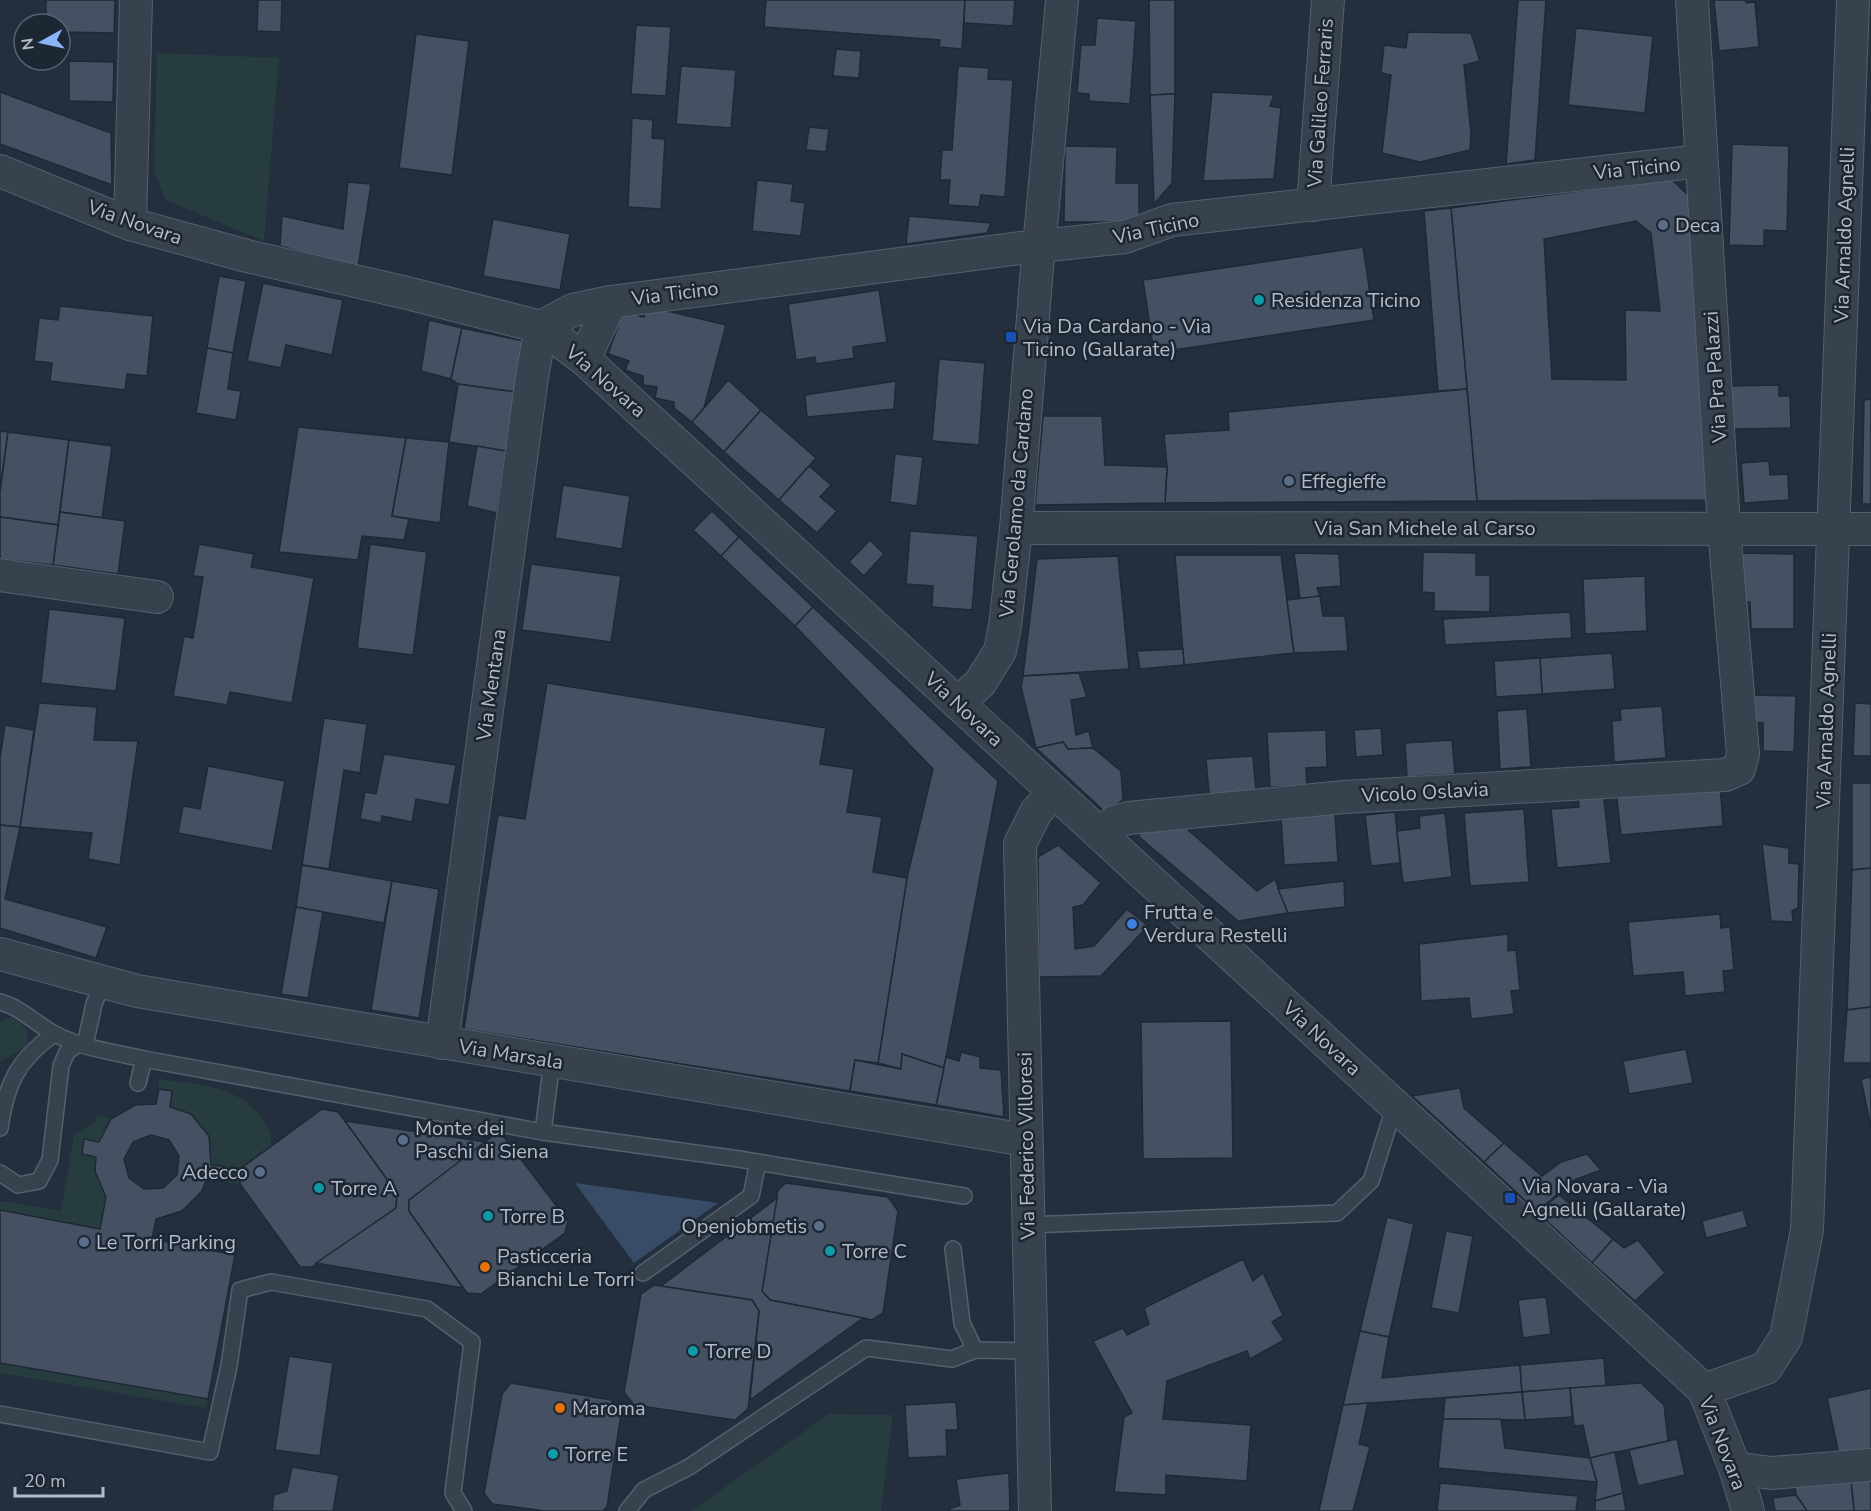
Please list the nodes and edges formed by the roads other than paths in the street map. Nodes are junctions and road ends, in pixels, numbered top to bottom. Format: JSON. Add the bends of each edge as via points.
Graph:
{"nodes":[{"id":1,"x":136,"y":0,"type":"edge"},
{"id":2,"x":1062,"y":0,"type":"edge"},
{"id":3,"x":1328,"y":0,"type":"edge"},
{"id":4,"x":1692,"y":0,"type":"edge"},
{"id":5,"x":1853,"y":0,"type":"edge"},
{"id":6,"x":1701,"y":161,"type":"junction"},
{"id":7,"x":0,"y":171,"type":"edge"},
{"id":8,"x":1859,"y":186,"type":"edge"},
{"id":9,"x":1313,"y":205,"type":"junction"},
{"id":10,"x":130,"y":224,"type":"junction"},
{"id":11,"x":1039,"y":246,"type":"junction"},
{"id":12,"x":611,"y":302,"type":"junction"},
{"id":13,"x":541,"y":327,"type":"junction"},
{"id":14,"x":584,"y":359,"type":"junction"},
{"id":15,"x":1016,"y":528,"type":"junction"},
{"id":16,"x":1724,"y":528,"type":"junction"},
{"id":17,"x":1833,"y":529,"type":"junction"},
{"id":18,"x":1871,"y":529,"type":"edge"},
{"id":19,"x":0,"y":575,"type":"edge"},
{"id":20,"x":157,"y":597,"type":"dead end"},
{"id":21,"x":958,"y":703,"type":"junction"},
{"id":22,"x":1743,"y":754,"type":"joint"},
{"id":23,"x":1054,"y":792,"type":"junction"},
{"id":24,"x":1101,"y":834,"type":"junction"},
{"id":25,"x":0,"y":954,"type":"edge"},
{"id":26,"x":103,"y":982,"type":"junction"},
{"id":27,"x":0,"y":1002,"type":"edge"},
{"id":28,"x":54,"y":1034,"type":"junction"},
{"id":29,"x":442,"y":1042,"type":"junction"},
{"id":30,"x":82,"y":1044,"type":"junction"},
{"id":31,"x":144,"y":1059,"type":"junction"},
{"id":32,"x":552,"y":1061,"type":"junction"},
{"id":33,"x":138,"y":1083,"type":"dead end"},
{"id":34,"x":1395,"y":1105,"type":"junction"},
{"id":35,"x":0,"y":1128,"type":"edge"},
{"id":36,"x":543,"y":1132,"type":"junction"},
{"id":37,"x":1026,"y":1140,"type":"junction"},
{"id":38,"x":758,"y":1162,"type":"junction"},
{"id":39,"x":0,"y":1173,"type":"edge"},
{"id":40,"x":964,"y":1196,"type":"dead end"},
{"id":41,"x":1028,"y":1225,"type":"junction"},
{"id":42,"x":953,"y":1249,"type":"dead end"},
{"id":43,"x":643,"y":1273,"type":"dead end"},
{"id":44,"x":975,"y":1350,"type":"junction"},
{"id":45,"x":1031,"y":1351,"type":"junction"},
{"id":46,"x":1704,"y":1390,"type":"junction"},
{"id":47,"x":0,"y":1414,"type":"edge"},
{"id":48,"x":1871,"y":1465,"type":"edge"},
{"id":49,"x":1735,"y":1468,"type":"junction"},
{"id":50,"x":464,"y":1511,"type":"edge"},
{"id":51,"x":627,"y":1511,"type":"edge"},
{"id":52,"x":1035,"y":1511,"type":"edge"},
{"id":53,"x":1748,"y":1511,"type":"edge"}],
"edges":[{"from":1,"to":10,"type":"street"},
{"from":2,"to":11,"type":"street","name":"Via Gerolamo da Cardano"},
{"from":3,"to":9,"type":"street","name":"Via Galileo Ferraris"},
{"from":4,"to":6,"type":"street","name":"Via Pra Palazzi"},
{"from":5,"to":8,"type":"street","name":"Via Arnaldo Agnelli"},
{"from":6,"to":9,"type":"street","name":"Via Ticino"},
{"from":6,"to":16,"type":"street","name":"Via Pra Palazzi"},
{"from":7,"to":10,"type":"street","name":"Via Novara"},
{"from":8,"to":17,"type":"street","name":"Via Arnaldo Agnelli"},
{"from":9,"to":11,"type":"street","name":"Via Ticino","via":[[1172,220],[1125,237]]},
{"from":10,"to":13,"type":"street","name":"Via Novara"},
{"from":11,"to":12,"type":"street","name":"Via Ticino"},
{"from":11,"to":15,"type":"street","name":"Via Gerolamo da Cardano"},
{"from":12,"to":13,"type":"street","name":"Via Ticino","via":[[573,310]]},
{"from":12,"to":14,"type":"street","name":"Via Ticino"},
{"from":13,"to":14,"type":"street","name":"Via Novara"},
{"from":13,"to":29,"type":"street","name":"Via Mentana"},
{"from":14,"to":21,"type":"street","name":"Via Novara"},
{"from":15,"to":16,"type":"street","name":"Via San Michele al Carso"},
{"from":15,"to":21,"type":"street","name":"Via Gerolamo da Cardano","via":[[1000,651],[980,683]]},
{"from":16,"to":17,"type":"street","name":"Via San Michele al Carso"},
{"from":16,"to":22,"type":"street","name":"Via Pra Palazzi"},
{"from":17,"to":18,"type":"street","name":"Via San Michele al Carso"},
{"from":17,"to":46,"type":"street","name":"Via Arnaldo Agnelli","via":[[1807,1230],[1786,1337],[1766,1368]]},
{"from":19,"to":20,"type":"street"},
{"from":21,"to":23,"type":"street","name":"Via Novara"},
{"from":22,"to":24,"type":"street","name":"Vicolo Oslavia","via":[[1739,769],[1725,775],[1321,799],[1129,818],[1114,822]]},
{"from":23,"to":24,"type":"street","name":"Via Novara"},
{"from":23,"to":37,"type":"street","name":"Via Federico Villoresi","via":[[1036,812],[1020,843]]},
{"from":24,"to":34,"type":"street","name":"Via Novara"},
{"from":25,"to":26,"type":"street","name":"Via Marsala"},
{"from":26,"to":29,"type":"street","name":"Via Marsala"},
{"from":26,"to":30,"type":"lane"},
{"from":27,"to":28,"type":"lane"},
{"from":28,"to":30,"type":"lane"},
{"from":28,"to":35,"type":"lane","via":[[19,1066],[4,1099]]},
{"from":29,"to":32,"type":"street","name":"Via Marsala"},
{"from":30,"to":31,"type":"lane"},
{"from":30,"to":39,"type":"lane","via":[[67,1052],[61,1066],[50,1160],[39,1181],[18,1185]]},
{"from":31,"to":33,"type":"lane"},
{"from":31,"to":36,"type":"lane"},
{"from":32,"to":36,"type":"lane"},
{"from":32,"to":37,"type":"street","name":"Via Marsala"},
{"from":34,"to":41,"type":"lane","via":[[1371,1181],[1338,1214]]},
{"from":34,"to":46,"type":"street","name":"Via Novara"},
{"from":36,"to":38,"type":"lane"},
{"from":37,"to":41,"type":"street","name":"Via Federico Villoresi"},
{"from":38,"to":40,"type":"lane"},
{"from":38,"to":43,"type":"lane","via":[[751,1196]]},
{"from":41,"to":45,"type":"street","name":"Via Federico Villoresi"},
{"from":42,"to":44,"type":"lane","via":[[962,1323]]},
{"from":44,"to":45,"type":"lane"},
{"from":44,"to":51,"type":"lane","via":[[952,1359],[866,1348],[688,1467],[644,1490]]},
{"from":45,"to":52,"type":"street","name":"Via Federico Villoresi"},
{"from":46,"to":49,"type":"street","name":"Via Novara"},
{"from":47,"to":50,"type":"lane","via":[[210,1452],[229,1366],[240,1290],[271,1282],[427,1309],[472,1342],[453,1493]]},
{"from":48,"to":49,"type":"street","via":[[1771,1473]]},
{"from":49,"to":53,"type":"street","name":"Via Novara"}]}
